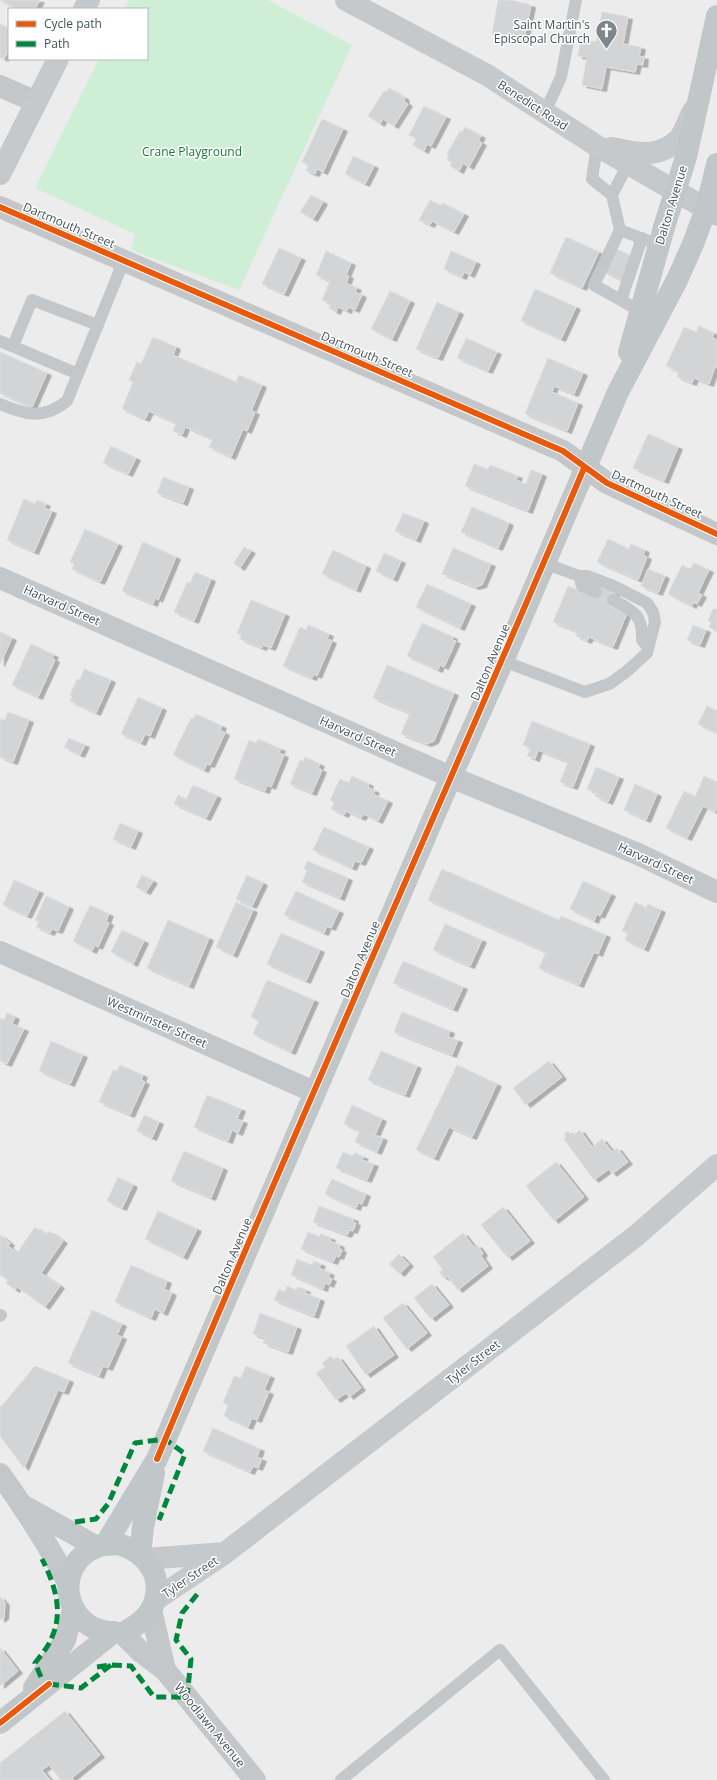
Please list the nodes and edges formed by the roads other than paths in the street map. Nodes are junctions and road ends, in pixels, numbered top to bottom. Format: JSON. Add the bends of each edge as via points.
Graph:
{"nodes":[{"id":1,"x":346,"y":0,"type":"edge"},
{"id":2,"x":576,"y":0,"type":"edge"},
{"id":3,"x":717,"y":16,"type":"edge"},
{"id":4,"x":57,"y":60,"type":"edge"},
{"id":5,"x":0,"y":86,"type":"edge"},
{"id":6,"x":702,"y":94,"type":"junction"},
{"id":7,"x":36,"y":102,"type":"junction"},
{"id":8,"x":545,"y":112,"type":"junction"},
{"id":9,"x":597,"y":146,"type":"junction"},
{"id":10,"x":628,"y":164,"type":"junction"},
{"id":11,"x":717,"y":164,"type":"edge"},
{"id":12,"x":0,"y":174,"type":"edge"},
{"id":13,"x":675,"y":191,"type":"junction"},
{"id":14,"x":612,"y":195,"type":"junction"},
{"id":15,"x":0,"y":207,"type":"edge"},
{"id":16,"x":711,"y":212,"type":"edge"},
{"id":17,"x":620,"y":230,"type":"junction"},
{"id":18,"x":651,"y":241,"type":"junction"},
{"id":19,"x":124,"y":260,"type":"junction"},
{"id":20,"x":621,"y":300,"type":"junction"},
{"id":21,"x":640,"y":311,"type":"junction"},
{"id":22,"x":98,"y":324,"type":"junction"},
{"id":23,"x":0,"y":341,"type":"edge"},
{"id":24,"x":13,"y":346,"type":"junction"},
{"id":25,"x":78,"y":374,"type":"junction"},
{"id":26,"x":618,"y":392,"type":"junction"},
{"id":27,"x":0,"y":404,"type":"edge"},
{"id":28,"x":584,"y":468,"type":"junction"},
{"id":29,"x":717,"y":534,"type":"edge"},
{"id":30,"x":544,"y":562,"type":"junction"},
{"id":31,"x":579,"y":576,"type":"junction"},
{"id":32,"x":0,"y":578,"type":"edge"},
{"id":33,"x":596,"y":592,"type":"dead end"},
{"id":34,"x":613,"y":600,"type":"dead end"},
{"id":35,"x":648,"y":647,"type":"junction"},
{"id":36,"x":503,"y":661,"type":"junction"},
{"id":37,"x":451,"y":776,"type":"junction"},
{"id":38,"x":717,"y":892,"type":"edge"},
{"id":39,"x":0,"y":952,"type":"edge"},
{"id":40,"x":314,"y":1092,"type":"junction"},
{"id":41,"x":717,"y":1165,"type":"edge"},
{"id":42,"x":157,"y":1459,"type":"junction"},
{"id":43,"x":0,"y":1474,"type":"edge"},
{"id":44,"x":23,"y":1506,"type":"junction"},
{"id":45,"x":101,"y":1546,"type":"junction"},
{"id":46,"x":225,"y":1553,"type":"junction"},
{"id":47,"x":143,"y":1556,"type":"junction"},
{"id":48,"x":68,"y":1583,"type":"junction"},
{"id":49,"x":153,"y":1605,"type":"junction"},
{"id":50,"x":73,"y":1610,"type":"junction"},
{"id":51,"x":118,"y":1633,"type":"junction"},
{"id":52,"x":165,"y":1670,"type":"junction"},
{"id":53,"x":24,"y":1705,"type":"junction"},
{"id":54,"x":0,"y":1723,"type":"edge"},
{"id":55,"x":255,"y":1780,"type":"edge"},
{"id":56,"x":341,"y":1780,"type":"edge"},
{"id":57,"x":604,"y":1780,"type":"edge"}],
"edges":[{"from":1,"to":8,"type":"street","name":"Benedict Road","via":[[487,75]]},
{"from":2,"to":8,"type":"lane","via":[[560,77]]},
{"from":3,"to":6,"type":"main road","name":"Dalton Avenue"},
{"from":4,"to":7,"type":"street"},
{"from":5,"to":7,"type":"street"},
{"from":6,"to":9,"type":"street","via":[[677,141],[661,151],[644,154]]},
{"from":6,"to":13,"type":"main road","name":"Dalton Avenue"},
{"from":7,"to":12,"type":"street"},
{"from":8,"to":9,"type":"street","name":"Benedict Road"},
{"from":9,"to":10,"type":"street","name":"Benedict Road"},
{"from":9,"to":14,"type":"lane","via":[[592,179]]},
{"from":10,"to":13,"type":"street","name":"Benedict Road"},
{"from":10,"to":14,"type":"lane"},
{"from":11,"to":16,"type":"main road","name":"Dalton Avenue"},
{"from":13,"to":16,"type":"street","name":"Benedict Road"},
{"from":13,"to":18,"type":"main road","name":"Dalton Avenue"},
{"from":14,"to":17,"type":"lane"},
{"from":15,"to":19,"type":"street","name":"Dartmouth Street"},
{"from":16,"to":26,"type":"main road","name":"Dalton Avenue"},
{"from":17,"to":18,"type":"lane"},
{"from":17,"to":20,"type":"lane","via":[[594,285]]},
{"from":18,"to":20,"type":"lane"},
{"from":18,"to":21,"type":"main road","name":"Dalton Avenue"},
{"from":19,"to":22,"type":"lane"},
{"from":19,"to":28,"type":"street","name":"Dartmouth Street","via":[[563,451]]},
{"from":20,"to":21,"type":"lane"},
{"from":21,"to":26,"type":"main road","name":"Dalton Avenue"},
{"from":22,"to":24,"type":"lane","via":[[32,300]]},
{"from":22,"to":25,"type":"lane"},
{"from":23,"to":24,"type":"lane"},
{"from":24,"to":25,"type":"lane"},
{"from":25,"to":27,"type":"lane","via":[[67,401],[56,410],[38,414],[23,413]]},
{"from":26,"to":28,"type":"main road","name":"Dalton Avenue"},
{"from":28,"to":29,"type":"street","name":"Dartmouth Street","via":[[606,484]]},
{"from":28,"to":30,"type":"main road","name":"Dalton Avenue"},
{"from":30,"to":31,"type":"lane"},
{"from":30,"to":36,"type":"main road","name":"Dalton Avenue"},
{"from":31,"to":33,"type":"lane","via":[[582,586]]},
{"from":31,"to":35,"type":"lane","via":[[588,576],[616,587],[647,603],[653,612],[655,622]]},
{"from":32,"to":37,"type":"street","name":"Harvard Street"},
{"from":34,"to":35,"type":"lane","via":[[636,613],[643,627],[642,640]]},
{"from":35,"to":36,"type":"lane","via":[[647,653],[626,672],[609,684],[585,692]]},
{"from":36,"to":37,"type":"main road","name":"Dalton Avenue"},
{"from":37,"to":38,"type":"street","name":"Harvard Street","via":[[638,854]]},
{"from":37,"to":40,"type":"main road","name":"Dalton Avenue"},
{"from":39,"to":40,"type":"street","name":"Westminster Street"},
{"from":40,"to":42,"type":"main road","name":"Dalton Avenue"},
{"from":41,"to":46,"type":"street","name":"Tyler Street","via":[[637,1235]]},
{"from":42,"to":45,"type":"main road","name":"Dalton Avenue"},
{"from":42,"to":47,"type":"main road","name":"Dalton Avenue","via":[[143,1527]]},
{"from":43,"to":44,"type":"street"},
{"from":44,"to":45,"type":"street"},
{"from":44,"to":48,"type":"street"},
{"from":45,"to":47,"type":"main road","via":[[118,1544],[130,1547]]},
{"from":45,"to":48,"type":"main road","via":[[86,1553],[78,1561],[71,1571]]},
{"from":46,"to":47,"type":"street","name":"Tyler Street"},
{"from":46,"to":49,"type":"street","name":"Tyler Street"},
{"from":47,"to":49,"type":"main road","via":[[153,1571],[156,1585]]},
{"from":48,"to":50,"type":"main road"},
{"from":49,"to":51,"type":"main road","via":[[142,1622]]},
{"from":49,"to":52,"type":"street","name":"Woodlawn Avenue"},
{"from":50,"to":51,"type":"main road","via":[[90,1627],[102,1632]]},
{"from":50,"to":53,"type":"main road","via":[[65,1640]]},
{"from":51,"to":52,"type":"street","name":"Woodlawn Avenue"},
{"from":51,"to":53,"type":"main road"},
{"from":52,"to":55,"type":"street","name":"Woodlawn Avenue"},
{"from":53,"to":54,"type":"main road"},
{"from":56,"to":57,"type":"lane","via":[[500,1650]]}]}
